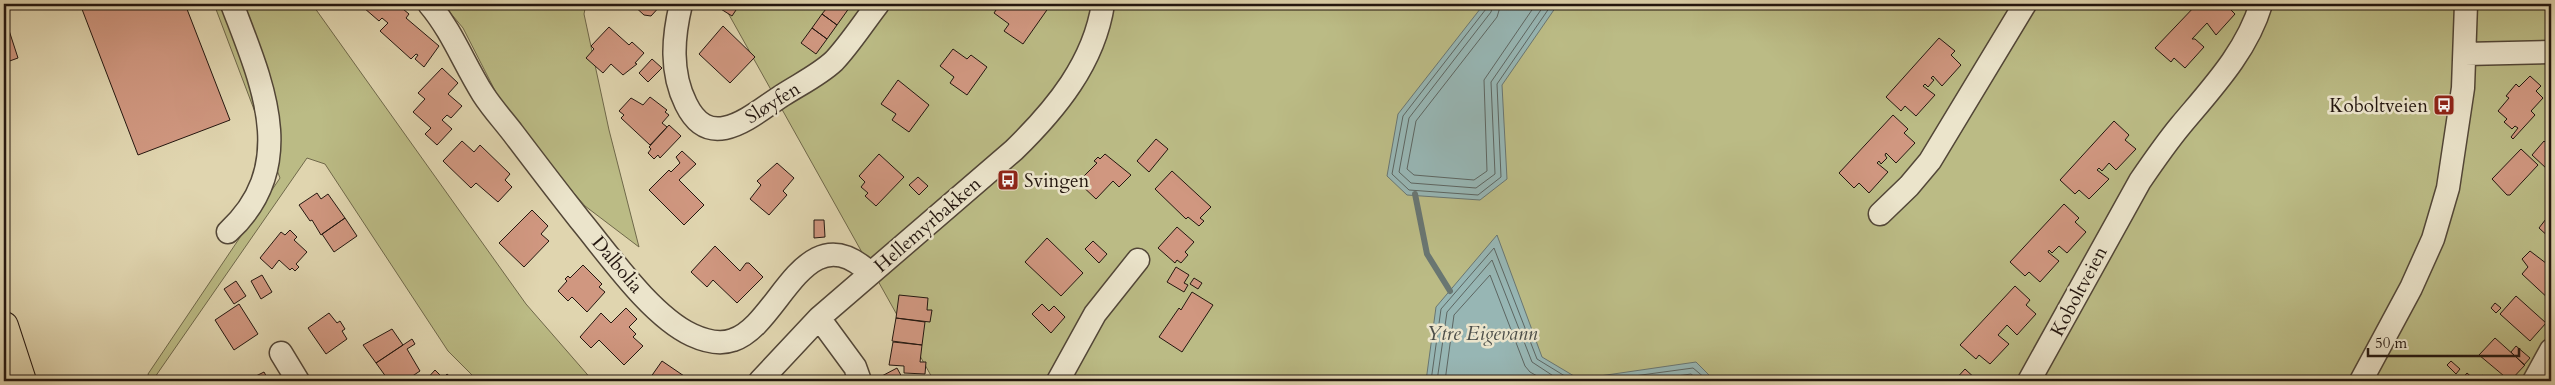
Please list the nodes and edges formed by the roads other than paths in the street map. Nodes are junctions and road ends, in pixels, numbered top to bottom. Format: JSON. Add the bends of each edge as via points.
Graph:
{"nodes":[{"id":1,"x":232,"y":4,"type":"edge"},
{"id":2,"x":429,"y":4,"type":"edge"},
{"id":3,"x":681,"y":4,"type":"edge"},
{"id":4,"x":878,"y":4,"type":"edge"},
{"id":5,"x":1103,"y":4,"type":"edge"},
{"id":6,"x":2025,"y":4,"type":"edge"},
{"id":7,"x":2261,"y":4,"type":"edge"},
{"id":8,"x":2466,"y":4,"type":"edge"},
{"id":9,"x":2551,"y":52,"type":"edge"},
{"id":10,"x":2465,"y":54,"type":"junction"},
{"id":11,"x":1880,"y":214,"type":"dead end"},
{"id":12,"x":228,"y":232,"type":"dead end"},
{"id":13,"x":1138,"y":260,"type":"dead end"},
{"id":14,"x":870,"y":273,"type":"junction"},
{"id":15,"x":819,"y":318,"type":"junction"},
{"id":16,"x":4,"y":326,"type":"edge"},
{"id":17,"x":2551,"y":350,"type":"edge"},
{"id":18,"x":281,"y":353,"type":"dead end"},
{"id":19,"x":22,"y":381,"type":"edge"},
{"id":20,"x":298,"y":381,"type":"edge"},
{"id":21,"x":760,"y":381,"type":"edge"},
{"id":22,"x":860,"y":381,"type":"edge"},
{"id":23,"x":1058,"y":381,"type":"edge"},
{"id":24,"x":2029,"y":381,"type":"edge"},
{"id":25,"x":2361,"y":381,"type":"edge"},
{"id":26,"x":2534,"y":381,"type":"edge"}],
"edges":[{"from":1,"to":12,"type":"street","via":[[264,92],[270,138],[268,163],[256,196]]},
{"from":2,"to":14,"type":"street","name":"Dalbolia","via":[[453,36],[489,103],[537,167],[638,290],[690,334],[718,342],[733,340],[746,333],[804,268],[832,255],[848,256]]},
{"from":3,"to":4,"type":"street","name":"Sløyfen","via":[[675,43],[680,92],[697,121],[709,128],[728,128],[749,119],[819,73],[834,60]]},
{"from":5,"to":14,"type":"street","name":"Hellemyrbakken","via":[[1098,30],[1084,63],[1038,126]]},
{"from":6,"to":11,"type":"street","via":[[1930,161],[1910,186]]},
{"from":7,"to":24,"type":"street","name":"Koboltveien","via":[[2245,42],[2224,74],[2161,150],[2140,181]]},
{"from":8,"to":10,"type":"street"},
{"from":9,"to":10,"type":"street"},
{"from":10,"to":25,"type":"street","via":[[2458,134],[2448,188],[2433,240]]},
{"from":13,"to":23,"type":"street","via":[[1095,314]]},
{"from":14,"to":15,"type":"street","name":"Hellemyrbakken"},
{"from":15,"to":21,"type":"street","name":"Hellemyrbakken"},
{"from":15,"to":22,"type":"street","via":[[855,367]]},
{"from":16,"to":19,"type":"highway"},
{"from":17,"to":26,"type":"street"},
{"from":18,"to":20,"type":"street"}]}
